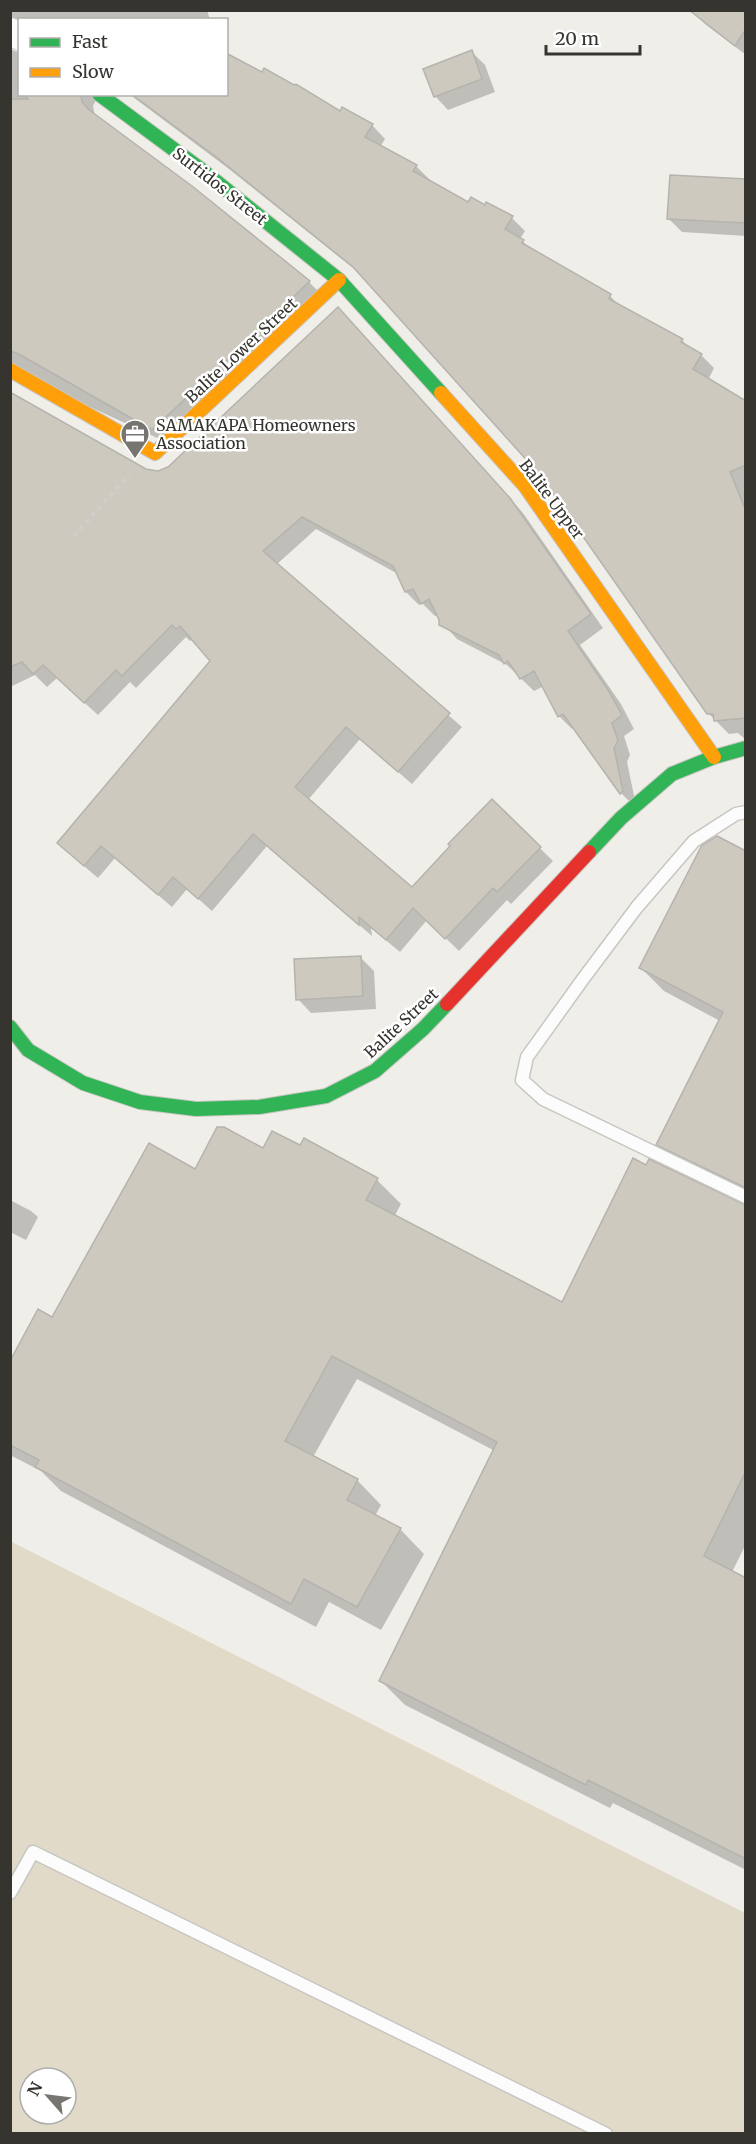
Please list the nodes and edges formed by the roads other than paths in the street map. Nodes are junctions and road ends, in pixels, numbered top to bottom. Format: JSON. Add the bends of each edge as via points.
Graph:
{"nodes":[{"id":1,"x":102,"y":96,"type":"edge"},
{"id":2,"x":339,"y":280,"type":"junction"},
{"id":3,"x":10,"y":370,"type":"edge"},
{"id":4,"x":746,"y":748,"type":"edge"},
{"id":5,"x":714,"y":757,"type":"junction"},
{"id":6,"x":746,"y":812,"type":"edge"},
{"id":7,"x":10,"y":1027,"type":"edge"},
{"id":8,"x":746,"y":1197,"type":"edge"},
{"id":9,"x":10,"y":1893,"type":"edge"},
{"id":10,"x":606,"y":2133,"type":"edge"}],
"edges":[{"from":1,"to":2,"type":"street","name":"Surtidos Street"},
{"from":2,"to":3,"type":"street","name":"Balite Lower Street","via":[[155,453]]},
{"from":2,"to":5,"type":"street","name":"Balite Upper","via":[[525,486]]},
{"from":4,"to":5,"type":"street","name":"Balite Street"},
{"from":5,"to":7,"type":"street","name":"Balite Street","via":[[672,774],[621,818],[423,1029],[375,1071],[326,1096],[259,1107],[196,1109],[140,1102],[83,1083],[28,1050]]},
{"from":6,"to":8,"type":"lane","via":[[736,814],[694,841],[637,907],[527,1057],[522,1080],[543,1099]]},
{"from":9,"to":10,"type":"lane","via":[[33,1852]]}]}
